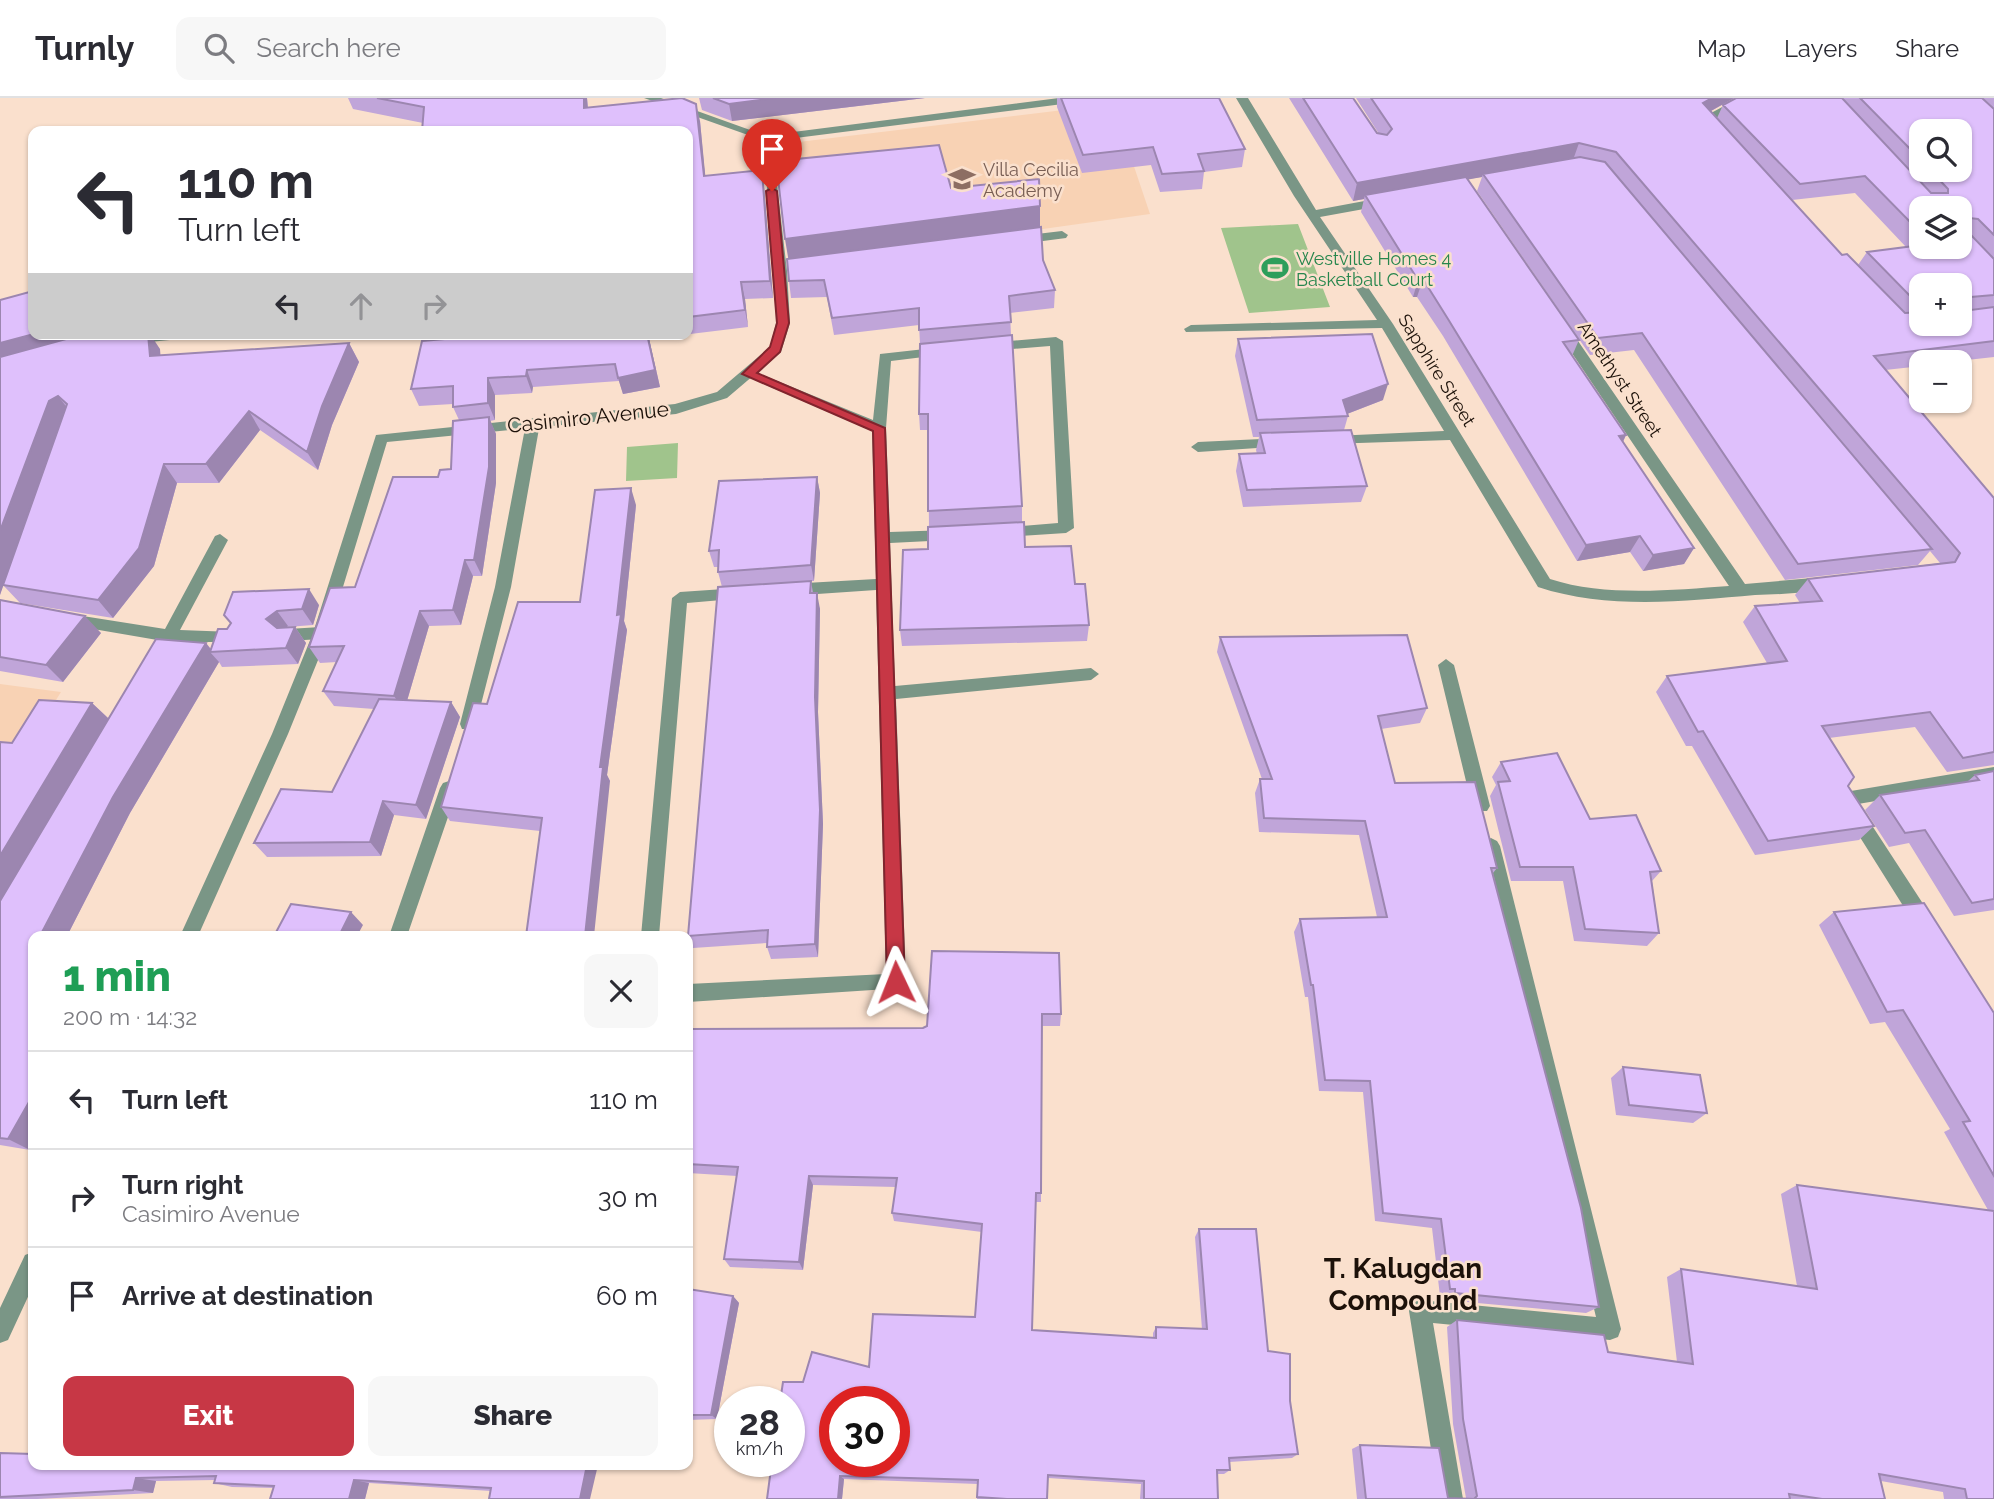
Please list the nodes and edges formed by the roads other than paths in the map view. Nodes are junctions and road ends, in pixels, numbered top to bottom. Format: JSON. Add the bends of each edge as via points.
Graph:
{"nodes":[{"id":1,"x":650,"y":98,"type":"edge"},
{"id":2,"x":1086,"y":98,"type":"edge"},
{"id":3,"x":1242,"y":98,"type":"edge"},
{"id":4,"x":1748,"y":98,"type":"edge"},
{"id":5,"x":1040,"y":101,"type":"edge"},
{"id":6,"x":685,"y":104,"type":"edge"},
{"id":7,"x":766,"y":138,"type":"junction"},
{"id":8,"x":1722,"y":139,"type":"edge"},
{"id":9,"x":1402,"y":198,"type":"edge"},
{"id":10,"x":1314,"y":214,"type":"junction"},
{"id":11,"x":1062,"y":235,"type":"dead end"},
{"id":12,"x":1008,"y":242,"type":"edge"},
{"id":13,"x":1550,"y":311,"type":"edge"},
{"id":14,"x":1386,"y":324,"type":"junction"},
{"id":15,"x":1191,"y":329,"type":"dead end"},
{"id":16,"x":134,"y":340,"type":"edge"},
{"id":17,"x":115,"y":342,"type":"edge"},
{"id":18,"x":748,"y":374,"type":"junction"},
{"id":19,"x":533,"y":423,"type":"junction"},
{"id":20,"x":879,"y":428,"type":"junction"},
{"id":21,"x":1455,"y":435,"type":"junction"},
{"id":22,"x":1320,"y":441,"type":"edge"},
{"id":23,"x":1293,"y":442,"type":"edge"},
{"id":24,"x":1198,"y":447,"type":"dead end"},
{"id":25,"x":986,"y":533,"type":"edge"},
{"id":26,"x":960,"y":534,"type":"edge"},
{"id":27,"x":881,"y":538,"type":"junction"},
{"id":28,"x":220,"y":540,"type":"dead end"},
{"id":29,"x":1839,"y":582,"type":"edge"},
{"id":30,"x":883,"y":583,"type":"junction"},
{"id":31,"x":1742,"y":593,"type":"junction"},
{"id":32,"x":48,"y":616,"type":"edge"},
{"id":33,"x":321,"y":633,"type":"junction"},
{"id":34,"x":288,"y":635,"type":"edge"},
{"id":35,"x":169,"y":636,"type":"junction"},
{"id":36,"x":233,"y":638,"type":"edge"},
{"id":37,"x":1446,"y":665,"type":"dead end"},
{"id":38,"x":1091,"y":674,"type":"dead end"},
{"id":39,"x":886,"y":693,"type":"junction"},
{"id":40,"x":463,"y":741,"type":"edge"},
{"id":41,"x":455,"y":767,"type":"edge"},
{"id":42,"x":1994,"y":774,"type":"edge"},
{"id":43,"x":191,"y":931,"type":"edge"},
{"id":44,"x":400,"y":931,"type":"edge"},
{"id":45,"x":650,"y":931,"type":"edge"},
{"id":46,"x":1934,"y":938,"type":"edge"},
{"id":47,"x":693,"y":993,"type":"edge"},
{"id":48,"x":28,"y":1273,"type":"edge"},
{"id":49,"x":0,"y":1332,"type":"edge"},
{"id":50,"x":1451,"y":1499,"type":"edge"}],
"edges":[{"from":1,"to":6,"type":"street"},
{"from":2,"to":5,"type":"street"},
{"from":3,"to":10,"type":"street","name":"Sapphire Street"},
{"from":4,"to":8,"type":"street","via":[[1704,120]]},
{"from":5,"to":7,"type":"street"},
{"from":6,"to":7,"type":"street"},
{"from":7,"to":18,"type":"street","name":"Casimiro Avenue","via":[[787,270],[783,323],[776,349]]},
{"from":9,"to":10,"type":"street"},
{"from":10,"to":14,"type":"street","name":"Sapphire Street"},
{"from":11,"to":12,"type":"street"},
{"from":13,"to":31,"type":"street","name":"Amethyst Street"},
{"from":14,"to":15,"type":"street"},
{"from":14,"to":21,"type":"street","name":"Sapphire Street"},
{"from":16,"to":17,"type":"street"},
{"from":18,"to":19,"type":"street","name":"Casimiro Avenue","via":[[722,395],[676,409]]},
{"from":18,"to":20,"type":"street"},
{"from":19,"to":33,"type":"street","name":"Casimiro Avenue","via":[[380,438]]},
{"from":19,"to":40,"type":"street","via":[[503,586]]},
{"from":20,"to":25,"type":"street","via":[[885,357],[1056,341],[1066,528]]},
{"from":20,"to":27,"type":"street"},
{"from":21,"to":22,"type":"street"},
{"from":21,"to":31,"type":"street","name":"Sapphire Street","via":[[1536,571],[1555,590]]},
{"from":23,"to":24,"type":"street"},
{"from":26,"to":27,"type":"street"},
{"from":27,"to":30,"type":"street"},
{"from":28,"to":35,"type":"street"},
{"from":29,"to":31,"type":"street"},
{"from":30,"to":39,"type":"street"},
{"from":30,"to":45,"type":"street","via":[[680,598]]},
{"from":32,"to":35,"type":"street"},
{"from":33,"to":34,"type":"street"},
{"from":33,"to":43,"type":"street","name":"Casimiro Avenue"},
{"from":35,"to":36,"type":"street"},
{"from":37,"to":50,"type":"street","via":[[1610,1329],[1420,1311]]},
{"from":38,"to":39,"type":"street"},
{"from":39,"to":47,"type":"street","via":[[896,982]]},
{"from":41,"to":44,"type":"street"},
{"from":42,"to":46,"type":"street","via":[[1845,799]]},
{"from":48,"to":49,"type":"street"}]}
